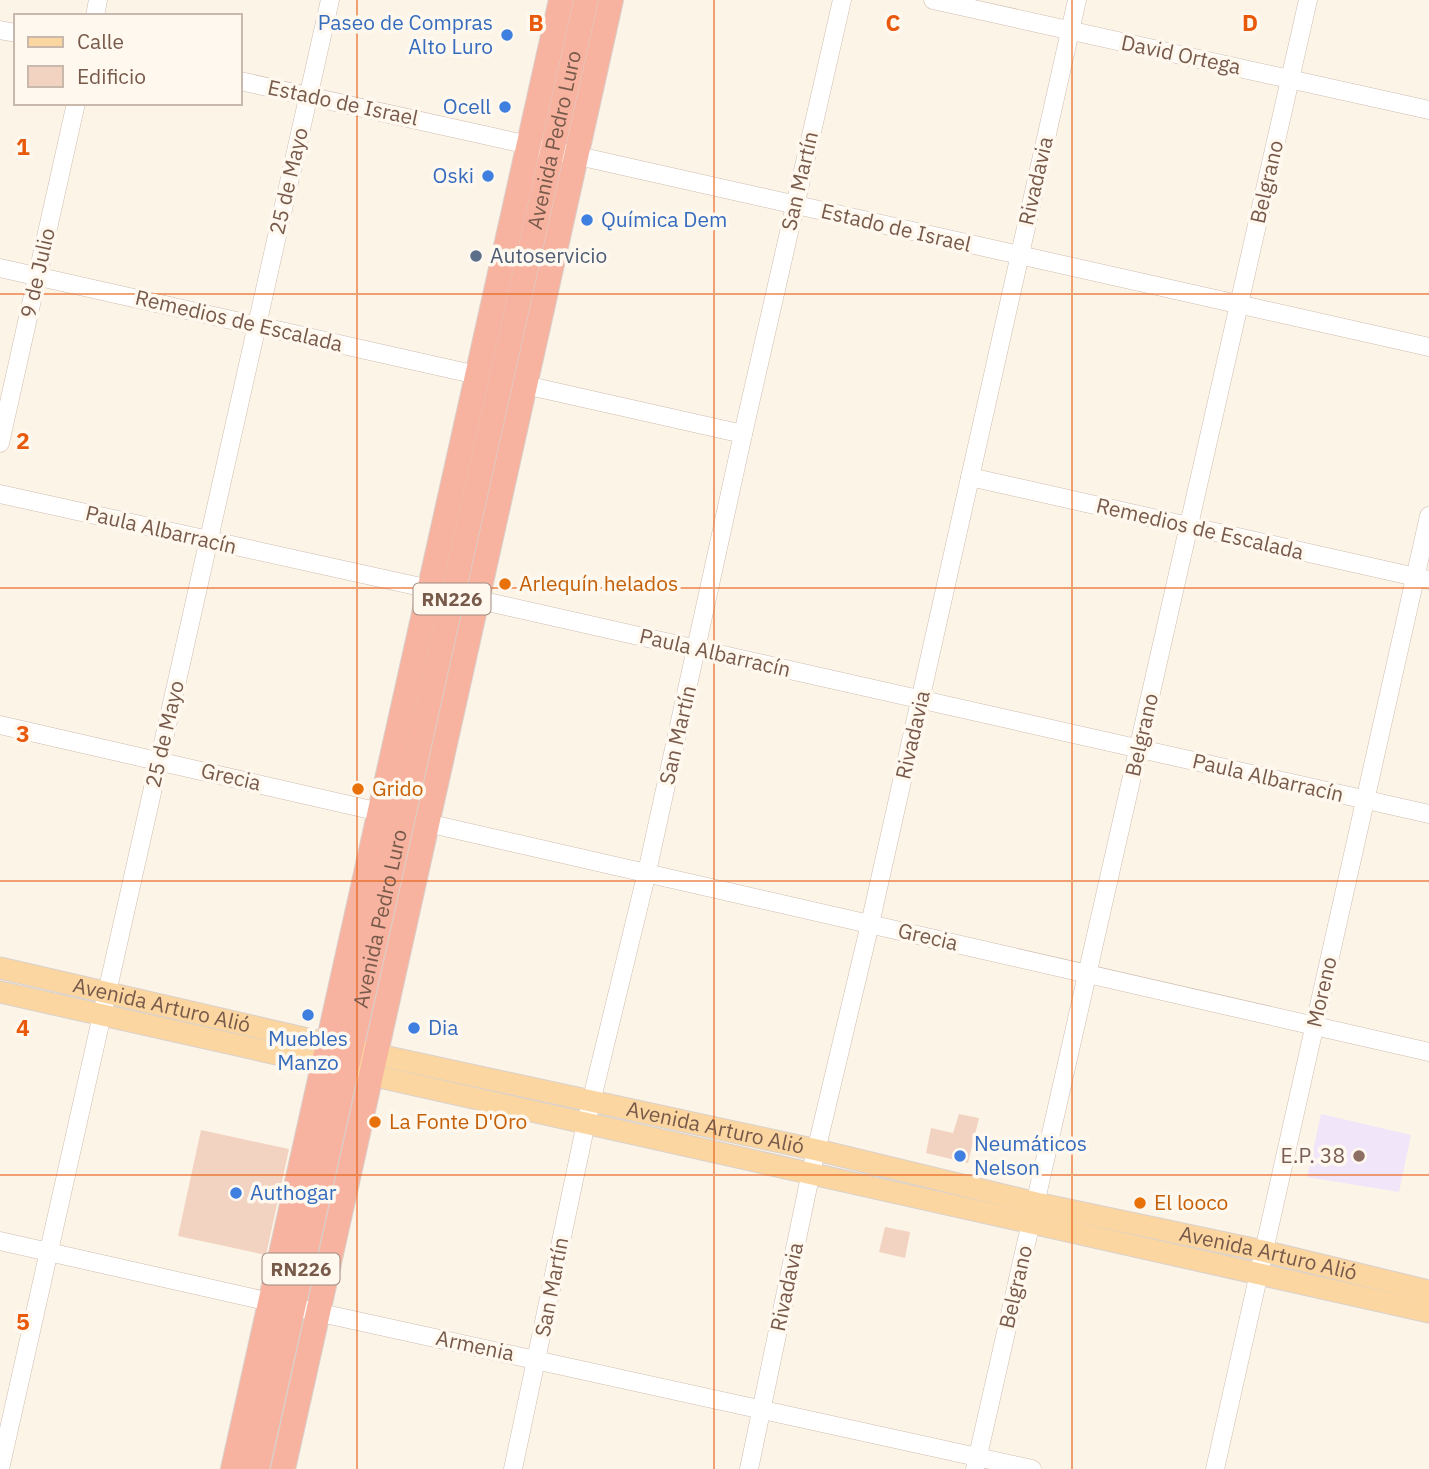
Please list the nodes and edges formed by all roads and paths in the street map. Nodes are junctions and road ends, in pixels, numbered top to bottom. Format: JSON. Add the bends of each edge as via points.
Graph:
{"nodes":[{"id":1,"x":330,"y":0,"type":"edge"},
{"id":2,"x":561,"y":0,"type":"edge"},
{"id":3,"x":586,"y":0,"type":"edge"},
{"id":4,"x":611,"y":0,"type":"edge"},
{"id":5,"x":842,"y":0,"type":"edge"},
{"id":6,"x":933,"y":0,"type":"edge"},
{"id":7,"x":1077,"y":0,"type":"edge"},
{"id":8,"x":1308,"y":0,"type":"edge"},
{"id":9,"x":1070,"y":30,"type":"junction"},
{"id":10,"x":1290,"y":79,"type":"junction"},
{"id":11,"x":242,"y":81,"type":"edge"},
{"id":12,"x":309,"y":95,"type":"junction"},
{"id":13,"x":76,"y":105,"type":"edge"},
{"id":14,"x":1429,"y":110,"type":"edge"},
{"id":15,"x":540,"y":147,"type":"junction"},
{"id":16,"x":576,"y":155,"type":"junction"},
{"id":17,"x":795,"y":206,"type":"junction"},
{"id":18,"x":1020,"y":256,"type":"junction"},
{"id":19,"x":0,"y":268,"type":"edge"},
{"id":20,"x":37,"y":276,"type":"junction"},
{"id":21,"x":1239,"y":305,"type":"junction"},
{"id":22,"x":257,"y":325,"type":"junction"},
{"id":23,"x":1429,"y":347,"type":"edge"},
{"id":24,"x":478,"y":375,"type":"junction"},
{"id":25,"x":525,"y":385,"type":"junction"},
{"id":26,"x":743,"y":435,"type":"junction"},
{"id":27,"x":0,"y":443,"type":"edge"},
{"id":28,"x":970,"y":477,"type":"junction"},
{"id":29,"x":0,"y":494,"type":"edge"},
{"id":30,"x":1429,"y":516,"type":"edge"},
{"id":31,"x":1189,"y":526,"type":"junction"},
{"id":32,"x":208,"y":540,"type":"junction"},
{"id":33,"x":1422,"y":579,"type":"edge"},
{"id":34,"x":441,"y":592,"type":"junction"},
{"id":35,"x":477,"y":600,"type":"junction"},
{"id":36,"x":697,"y":649,"type":"junction"},
{"id":37,"x":920,"y":699,"type":"junction"},
{"id":38,"x":0,"y":725,"type":"edge"},
{"id":39,"x":1139,"y":748,"type":"junction"},
{"id":40,"x":159,"y":760,"type":"junction"},
{"id":41,"x":1366,"y":799,"type":"junction"},
{"id":42,"x":380,"y":812,"type":"junction"},
{"id":43,"x":1429,"y":814,"type":"edge"},
{"id":44,"x":427,"y":823,"type":"junction"},
{"id":45,"x":647,"y":872,"type":"junction"},
{"id":46,"x":870,"y":924,"type":"junction"},
{"id":47,"x":0,"y":968,"type":"edge"},
{"id":48,"x":1087,"y":974,"type":"junction"},
{"id":49,"x":0,"y":992,"type":"edge"},
{"id":50,"x":104,"y":1003,"type":"junction"},
{"id":51,"x":1315,"y":1026,"type":"junction"},
{"id":52,"x":1429,"y":1052,"type":"edge"},
{"id":53,"x":337,"y":1057,"type":"junction"},
{"id":54,"x":373,"y":1065,"type":"junction"},
{"id":55,"x":588,"y":1112,"type":"junction"},
{"id":56,"x":817,"y":1150,"type":"junction"},
{"id":57,"x":811,"y":1172,"type":"junction"},
{"id":58,"x":1034,"y":1212,"type":"junction"},
{"id":59,"x":0,"y":1241,"type":"edge"},
{"id":60,"x":1263,"y":1251,"type":"junction"},
{"id":61,"x":49,"y":1252,"type":"junction"},
{"id":62,"x":1257,"y":1275,"type":"junction"},
{"id":63,"x":1429,"y":1291,"type":"edge"},
{"id":64,"x":281,"y":1305,"type":"junction"},
{"id":65,"x":318,"y":1312,"type":"junction"},
{"id":66,"x":1429,"y":1312,"type":"edge"},
{"id":67,"x":538,"y":1359,"type":"junction"},
{"id":68,"x":762,"y":1409,"type":"junction"},
{"id":69,"x":977,"y":1463,"type":"edge"},
{"id":70,"x":0,"y":1469,"type":"edge"},
{"id":71,"x":233,"y":1469,"type":"edge"},
{"id":72,"x":257,"y":1469,"type":"edge"},
{"id":73,"x":283,"y":1469,"type":"edge"},
{"id":74,"x":513,"y":1469,"type":"edge"},
{"id":75,"x":748,"y":1469,"type":"edge"},
{"id":76,"x":1031,"y":1469,"type":"edge"},
{"id":77,"x":1215,"y":1469,"type":"edge"}],
"edges":[{"from":1,"to":12,"type":"street","name":"25 de Mayo"},
{"from":2,"to":15,"type":"highway","name":"Avenida Pedro Luro"},
{"from":3,"to":15,"type":"highway","name":"Avenida Pedro Luro","number":"RN226"},
{"from":4,"to":16,"type":"highway","name":"Avenida Pedro Luro"},
{"from":5,"to":17,"type":"street","name":"San Martín"},
{"from":6,"to":9,"type":"street","name":"David Ortega"},
{"from":7,"to":9,"type":"street","name":"Rivadavia"},
{"from":8,"to":10,"type":"street","name":"Belgrano"},
{"from":9,"to":10,"type":"street","name":"David Ortega"},
{"from":9,"to":18,"type":"street","name":"Rivadavia"},
{"from":10,"to":14,"type":"street","name":"David Ortega"},
{"from":10,"to":21,"type":"street","name":"Belgrano"},
{"from":11,"to":12,"type":"street","name":"Estado de Israel"},
{"from":12,"to":15,"type":"street","name":"Estado de Israel"},
{"from":12,"to":22,"type":"street","name":"25 de Mayo"},
{"from":13,"to":20,"type":"street","name":"9 de Julio"},
{"from":15,"to":16,"type":"street","name":"Estado de Israel"},
{"from":15,"to":24,"type":"highway","name":"Avenida Pedro Luro"},
{"from":15,"to":34,"type":"highway","name":"Avenida Pedro Luro","number":"RN226"},
{"from":16,"to":17,"type":"street","name":"Estado de Israel"},
{"from":16,"to":25,"type":"highway","name":"Avenida Pedro Luro"},
{"from":17,"to":18,"type":"street","name":"Estado de Israel"},
{"from":17,"to":26,"type":"street","name":"San Martín"},
{"from":18,"to":21,"type":"street","name":"Estado de Israel"},
{"from":18,"to":28,"type":"street","name":"Rivadavia"},
{"from":19,"to":20,"type":"street","name":"Remedios de Escalada"},
{"from":20,"to":22,"type":"street","name":"Remedios de Escalada"},
{"from":20,"to":27,"type":"street","name":"9 de Julio"},
{"from":21,"to":23,"type":"street","name":"Estado de Israel"},
{"from":21,"to":31,"type":"street","name":"Belgrano"},
{"from":22,"to":24,"type":"street","name":"Remedios de Escalada"},
{"from":22,"to":32,"type":"street","name":"25 de Mayo"},
{"from":24,"to":34,"type":"highway","name":"Avenida Pedro Luro"},
{"from":25,"to":26,"type":"street"},
{"from":25,"to":35,"type":"highway","name":"Avenida Pedro Luro"},
{"from":26,"to":36,"type":"street","name":"San Martín"},
{"from":28,"to":31,"type":"street","name":"Remedios de Escalada"},
{"from":28,"to":37,"type":"street","name":"Rivadavia"},
{"from":29,"to":32,"type":"street","name":"Paula Albarracín"},
{"from":30,"to":33,"type":"street","name":"Moreno"},
{"from":31,"to":33,"type":"street","name":"Remedios de Escalada"},
{"from":31,"to":39,"type":"street","name":"Belgrano"},
{"from":32,"to":34,"type":"street","name":"Paula Albarracín"},
{"from":32,"to":40,"type":"street","name":"25 de Mayo"},
{"from":33,"to":41,"type":"street","name":"Moreno"},
{"from":34,"to":35,"type":"street","name":"Paula Albarracín"},
{"from":34,"to":42,"type":"highway","name":"Avenida Pedro Luro"},
{"from":34,"to":53,"type":"highway","name":"Avenida Pedro Luro","number":"RN226"},
{"from":35,"to":36,"type":"street","name":"Paula Albarracín"},
{"from":35,"to":44,"type":"highway","name":"Avenida Pedro Luro"},
{"from":36,"to":37,"type":"street","name":"Paula Albarracín"},
{"from":36,"to":45,"type":"street","name":"San Martín"},
{"from":37,"to":39,"type":"street","name":"Paula Albarracín"},
{"from":37,"to":46,"type":"street","name":"Rivadavia"},
{"from":38,"to":40,"type":"street","name":"Grecia"},
{"from":39,"to":41,"type":"street","name":"Paula Albarracín"},
{"from":39,"to":48,"type":"street","name":"Belgrano"},
{"from":40,"to":42,"type":"street","name":"Grecia"},
{"from":40,"to":50,"type":"street","name":"25 de Mayo"},
{"from":41,"to":43,"type":"street","name":"Paula Albarracín"},
{"from":41,"to":51,"type":"street","name":"Moreno"},
{"from":42,"to":53,"type":"highway","name":"Avenida Pedro Luro"},
{"from":44,"to":45,"type":"street","name":"Grecia"},
{"from":44,"to":54,"type":"highway","name":"Avenida Pedro Luro"},
{"from":45,"to":46,"type":"street","name":"Grecia"},
{"from":45,"to":55,"type":"street","name":"San Martín"},
{"from":46,"to":48,"type":"street","name":"Grecia"},
{"from":46,"to":56,"type":"street","name":"Rivadavia"},
{"from":47,"to":50,"type":"main road","name":"Avenida Arturo Alió"},
{"from":48,"to":51,"type":"street","name":"Grecia"},
{"from":48,"to":58,"type":"street","name":"Belgrano"},
{"from":49,"to":50,"type":"main road","name":"Avenida Arturo Alió"},
{"from":50,"to":53,"type":"main road","name":"Avenida Arturo Alió"},
{"from":50,"to":61,"type":"street","name":"25 de Mayo"},
{"from":51,"to":52,"type":"street","name":"Grecia"},
{"from":51,"to":60,"type":"street","name":"Moreno"},
{"from":53,"to":54,"type":"main road","name":"Avenida Arturo Alió"},
{"from":53,"to":64,"type":"highway","name":"Avenida Pedro Luro"},
{"from":54,"to":55,"type":"main road","name":"Avenida Arturo Alió"},
{"from":54,"to":65,"type":"highway","name":"Avenida Pedro Luro"},
{"from":55,"to":56,"type":"main road","name":"Avenida Arturo Alió"},
{"from":55,"to":57,"type":"main road","name":"Avenida Arturo Alió"},
{"from":55,"to":67,"type":"street","name":"San Martín"},
{"from":56,"to":57,"type":"street","name":"Rivadavia"},
{"from":56,"to":58,"type":"main road","name":"Avenida Arturo Alió"},
{"from":57,"to":58,"type":"main road","name":"Avenida Arturo Alió"},
{"from":57,"to":68,"type":"street","name":"Rivadavia"},
{"from":58,"to":60,"type":"main road","name":"Avenida Arturo Alió"},
{"from":58,"to":62,"type":"main road","name":"Avenida Arturo Alió"},
{"from":58,"to":69,"type":"street","name":"Belgrano"},
{"from":59,"to":61,"type":"street","name":"Armenia"},
{"from":60,"to":62,"type":"street","name":"Moreno"},
{"from":60,"to":63,"type":"main road","name":"Avenida Arturo Alió"},
{"from":61,"to":64,"type":"street","name":"Armenia"},
{"from":61,"to":70,"type":"street","name":"25 de Mayo"},
{"from":62,"to":66,"type":"main road","name":"Avenida Arturo Alió"},
{"from":62,"to":77,"type":"street","name":"Moreno"},
{"from":64,"to":65,"type":"street","name":"Armenia"},
{"from":64,"to":71,"type":"highway","name":"Avenida Pedro Luro"},
{"from":64,"to":72,"type":"highway","name":"Avenida Pedro Luro","number":"RN226"},
{"from":65,"to":67,"type":"street","name":"Armenia"},
{"from":65,"to":73,"type":"highway","name":"Avenida Pedro Luro"},
{"from":67,"to":68,"type":"street","name":"Armenia"},
{"from":67,"to":74,"type":"street","name":"San Martín"},
{"from":68,"to":69,"type":"street","name":"Armenia"},
{"from":68,"to":75,"type":"street","name":"Rivadavia"},
{"from":69,"to":76,"type":"street","name":"Armenia"}]}
